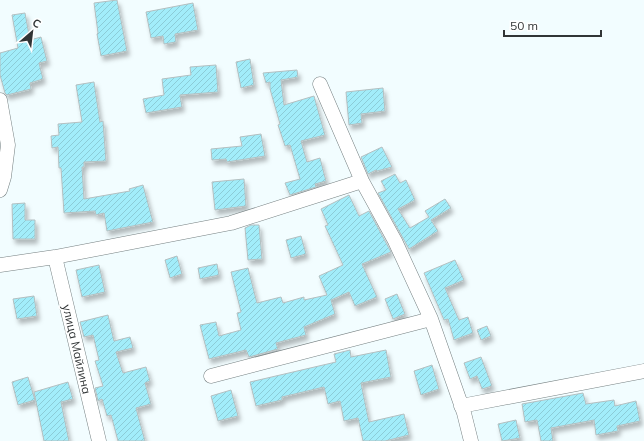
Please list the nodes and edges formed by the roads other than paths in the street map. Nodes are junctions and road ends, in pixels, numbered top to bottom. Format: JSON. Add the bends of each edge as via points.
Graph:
{"nodes":[{"id":1,"x":320,"y":84,"type":"dead end"},
{"id":2,"x":1,"y":107,"type":"edge"},
{"id":3,"x":362,"y":181,"type":"junction"},
{"id":4,"x":0,"y":190,"type":"edge"},
{"id":5,"x":56,"y":257,"type":"junction"},
{"id":6,"x":0,"y":265,"type":"edge"},
{"id":7,"x":431,"y":319,"type":"junction"},
{"id":8,"x":644,"y":371,"type":"edge"},
{"id":9,"x":211,"y":376,"type":"dead end"},
{"id":10,"x":461,"y":406,"type":"junction"},
{"id":11,"x":99,"y":441,"type":"edge"},
{"id":12,"x":471,"y":441,"type":"edge"}],
"edges":[{"from":1,"to":3,"type":"street"},
{"from":2,"to":4,"type":"street","via":[[8,145]]},
{"from":3,"to":5,"type":"street","via":[[231,222]]},
{"from":3,"to":7,"type":"street","via":[[395,241]]},
{"from":5,"to":6,"type":"street"},
{"from":5,"to":11,"type":"street","name":"улица Майлина"},
{"from":7,"to":9,"type":"street"},
{"from":7,"to":10,"type":"street"},
{"from":8,"to":10,"type":"street"},
{"from":10,"to":12,"type":"street"}]}
